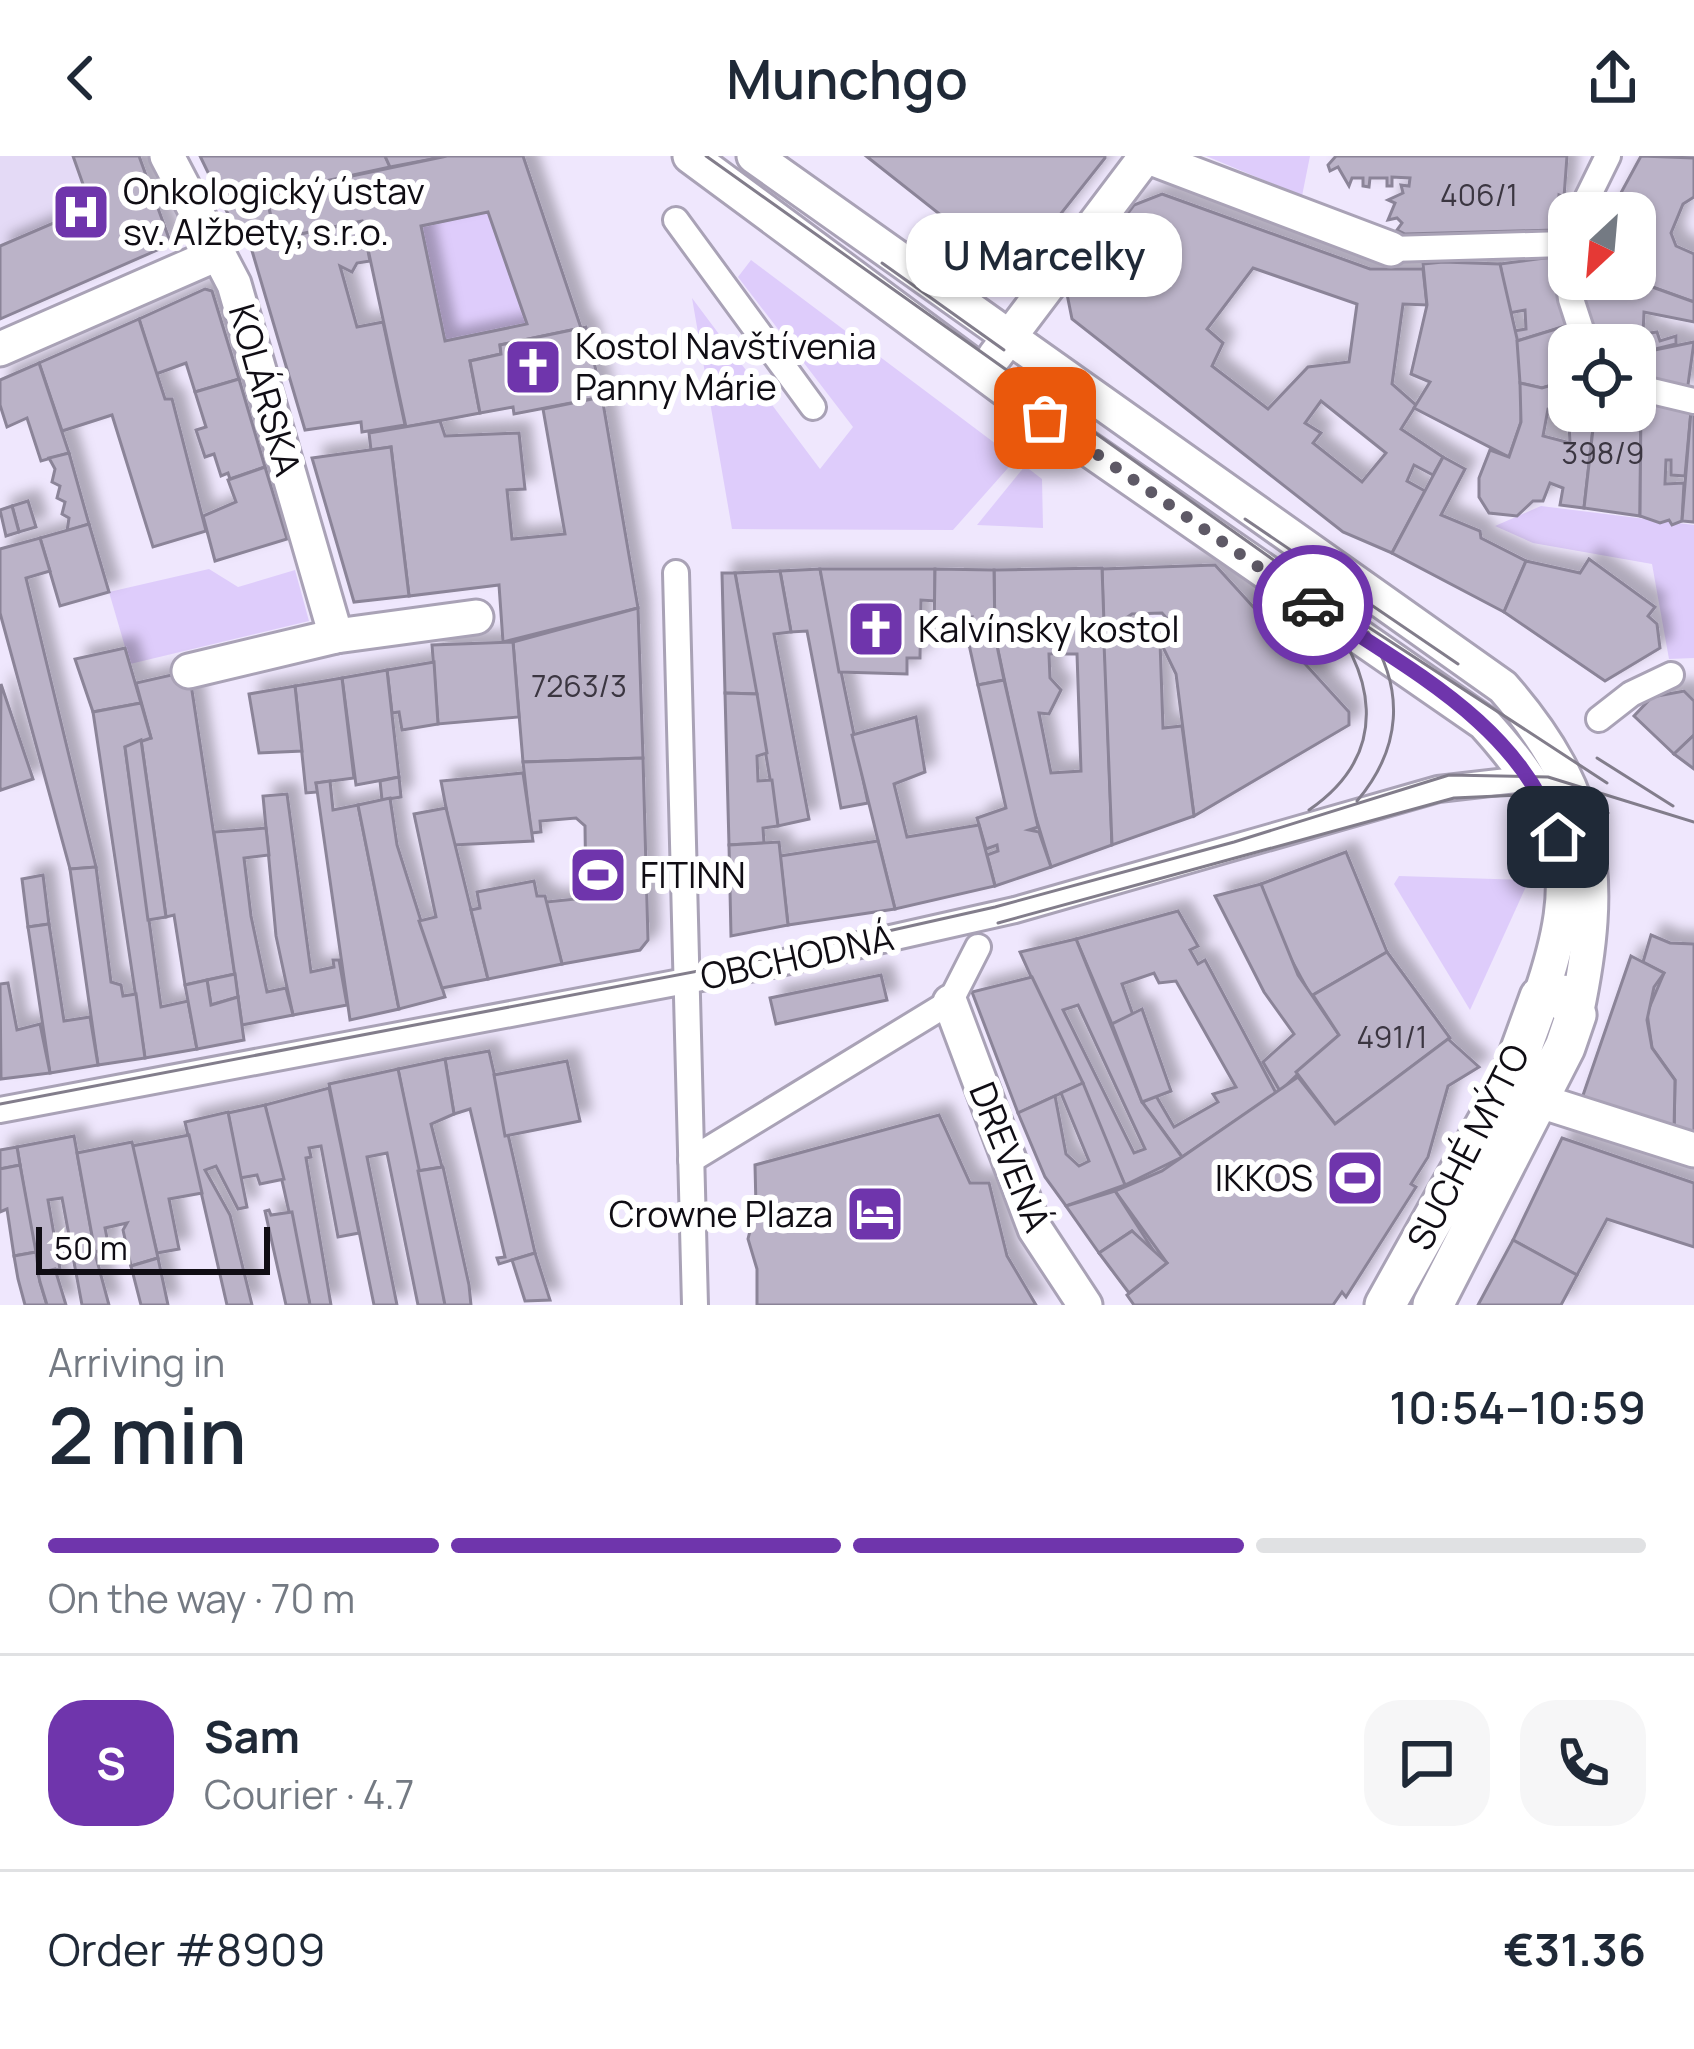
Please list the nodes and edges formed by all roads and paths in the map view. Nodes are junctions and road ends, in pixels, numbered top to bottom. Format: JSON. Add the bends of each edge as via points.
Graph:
{"nodes":[{"id":1,"x":166,"y":156,"type":"edge"},
{"id":2,"x":690,"y":156,"type":"edge"},
{"id":3,"x":754,"y":156,"type":"edge"},
{"id":4,"x":1146,"y":156,"type":"edge"},
{"id":5,"x":676,"y":220,"type":"dead end"},
{"id":6,"x":1548,"y":240,"type":"edge"},
{"id":7,"x":1390,"y":249,"type":"joint"},
{"id":8,"x":215,"y":254,"type":"junction"},
{"id":9,"x":1007,"y":338,"type":"junction"},
{"id":10,"x":0,"y":350,"type":"edge"},
{"id":11,"x":983,"y":374,"type":"junction"},
{"id":12,"x":1656,"y":392,"type":"edge"},
{"id":13,"x":1694,"y":400,"type":"edge"},
{"id":14,"x":813,"y":407,"type":"dead end"},
{"id":15,"x":676,"y":573,"type":"dead end"},
{"id":16,"x":476,"y":617,"type":"dead end"},
{"id":17,"x":336,"y":636,"type":"junction"},
{"id":18,"x":189,"y":671,"type":"dead end"},
{"id":19,"x":1671,"y":675,"type":"dead end"},
{"id":20,"x":1599,"y":719,"type":"dead end"},
{"id":21,"x":1524,"y":780,"type":"junction"},
{"id":22,"x":1579,"y":792,"type":"junction"},
{"id":23,"x":978,"y":947,"type":"dead end"},
{"id":24,"x":686,"y":981,"type":"junction"},
{"id":25,"x":1540,"y":997,"type":"junction"},
{"id":26,"x":950,"y":1002,"type":"junction"},
{"id":27,"x":1576,"y":1015,"type":"junction"},
{"id":28,"x":1540,"y":1101,"type":"junction"},
{"id":29,"x":0,"y":1110,"type":"edge"},
{"id":30,"x":1694,"y":1150,"type":"edge"},
{"id":31,"x":692,"y":1160,"type":"junction"},
{"id":32,"x":695,"y":1305,"type":"edge"},
{"id":33,"x":1085,"y":1305,"type":"edge"},
{"id":34,"x":1385,"y":1305,"type":"edge"},
{"id":35,"x":1433,"y":1305,"type":"edge"}],
"edges":[{"from":1,"to":8,"type":"street","name":"KOLÁRSKA"},
{"from":2,"to":11,"type":"street"},
{"from":3,"to":9,"type":"street"},
{"from":4,"to":7,"type":"street"},
{"from":4,"to":9,"type":"street"},
{"from":5,"to":14,"type":"street"},
{"from":6,"to":7,"type":"street"},
{"from":8,"to":10,"type":"street"},
{"from":8,"to":17,"type":"street","name":"KOLÁRSKA","via":[[234,284]]},
{"from":9,"to":11,"type":"street"},
{"from":9,"to":22,"type":"street","via":[[1493,678],[1552,746]]},
{"from":11,"to":21,"type":"street","via":[[1484,723]]},
{"from":12,"to":13,"type":"street"},
{"from":15,"to":24,"type":"street"},
{"from":16,"to":17,"type":"street"},
{"from":17,"to":18,"type":"street"},
{"from":19,"to":20,"type":"street"},
{"from":21,"to":22,"type":"street","name":"OBCHODNÁ"},
{"from":21,"to":24,"type":"street","name":"OBCHODNÁ","via":[[1438,789],[1015,910]]},
{"from":21,"to":25,"type":"street","via":[[1558,837],[1566,906]]},
{"from":22,"to":27,"type":"street","via":[[1593,911]]},
{"from":23,"to":26,"type":"street"},
{"from":24,"to":29,"type":"street","name":"OBCHODNÁ"},
{"from":24,"to":31,"type":"street"},
{"from":25,"to":27,"type":"street","via":[[1562,995]]},
{"from":25,"to":34,"type":"street","name":"SUCHÉ MÝTO","via":[[1508,1085]]},
{"from":26,"to":31,"type":"street"},
{"from":26,"to":33,"type":"street","name":"DREVENÁ","via":[[1035,1228]]},
{"from":27,"to":28,"type":"street","name":"SUCHÉ MÝTO"},
{"from":28,"to":30,"type":"street"},
{"from":28,"to":35,"type":"street","name":"SUCHÉ MÝTO"},
{"from":31,"to":32,"type":"street"}]}
